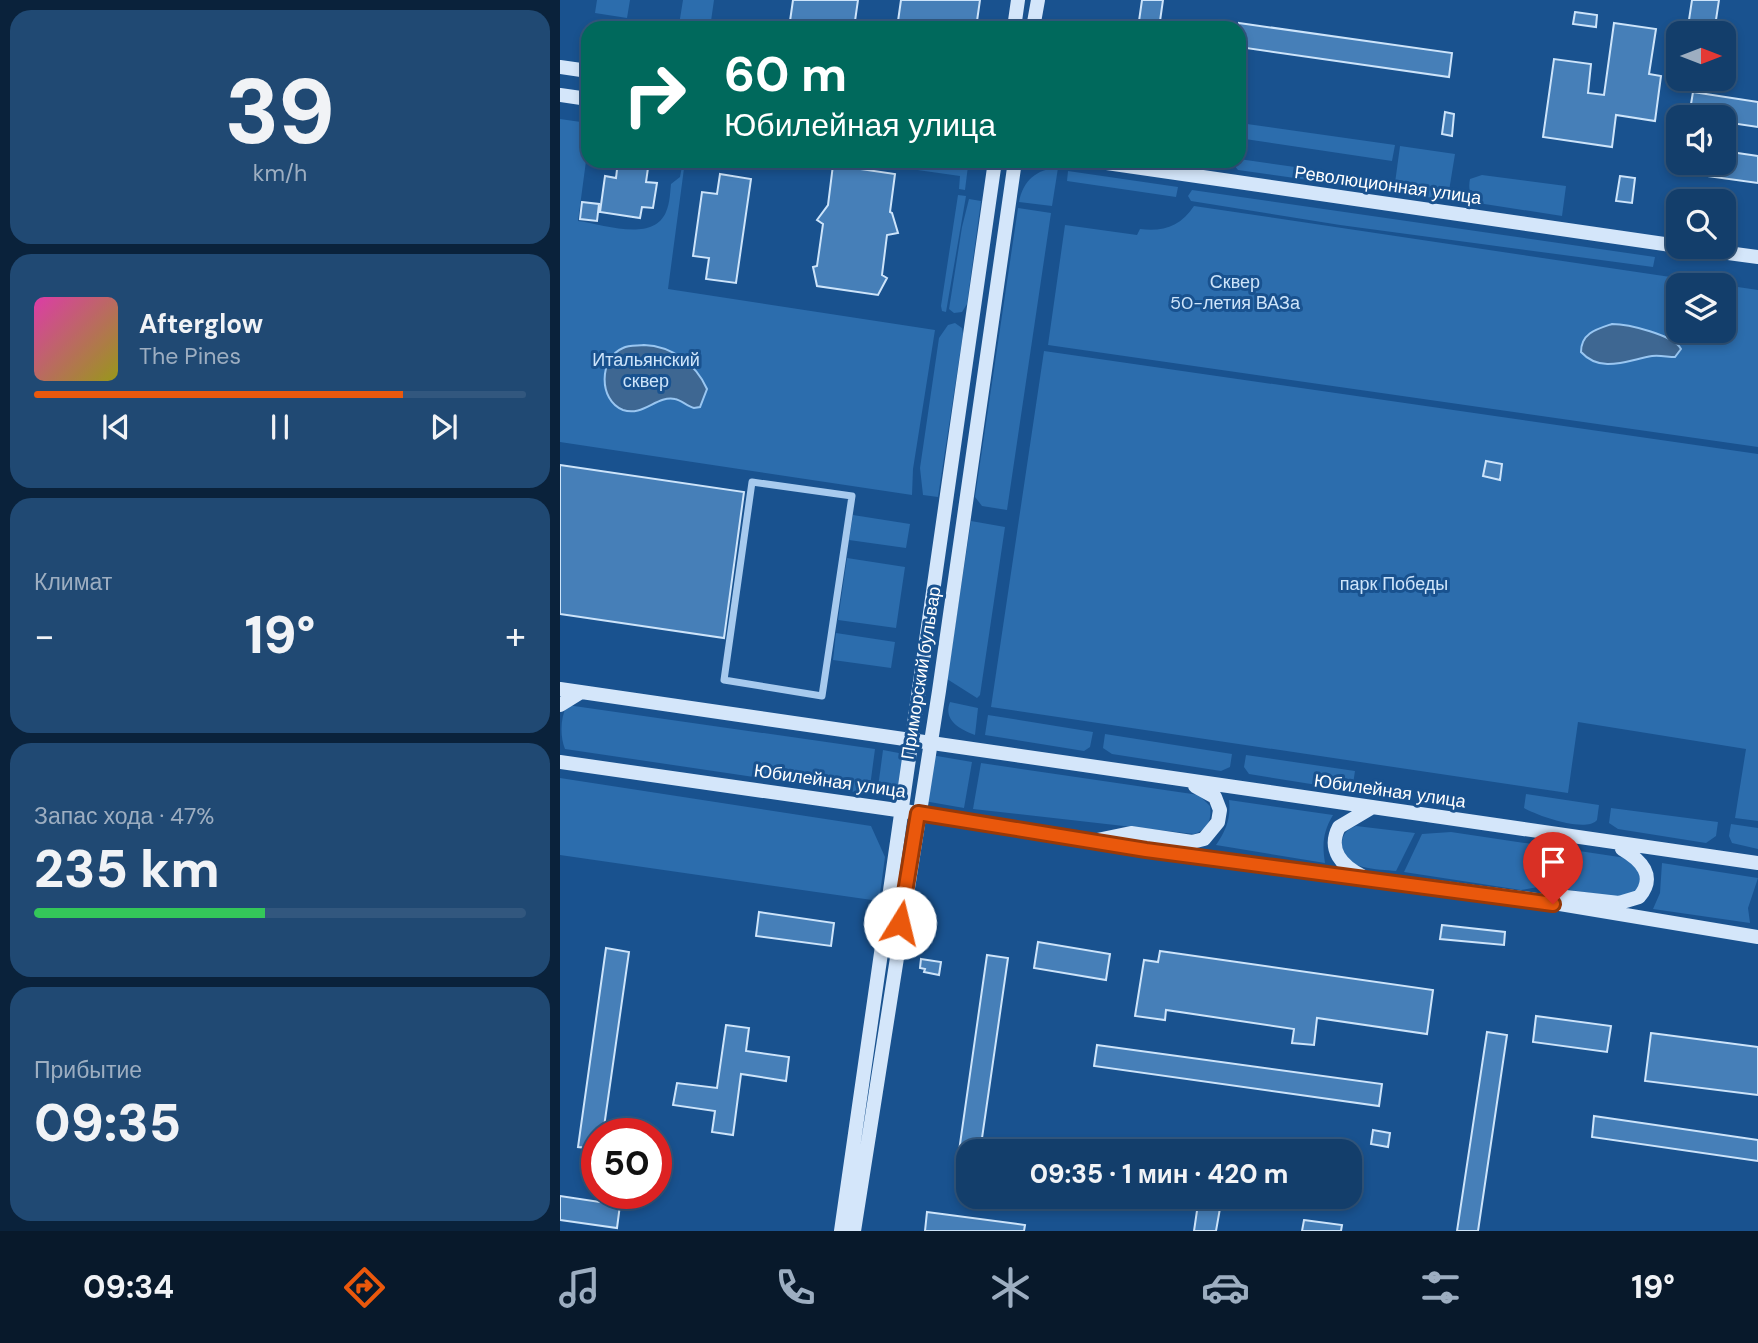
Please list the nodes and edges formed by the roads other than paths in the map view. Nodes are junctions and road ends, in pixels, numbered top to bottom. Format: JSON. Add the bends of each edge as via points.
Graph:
{"nodes":[{"id":1,"x":1018,"y":0,"type":"edge"},
{"id":2,"x":1038,"y":0,"type":"edge"},
{"id":3,"x":1015,"y":21,"type":"edge"},
{"id":4,"x":1035,"y":21,"type":"edge"},
{"id":5,"x":560,"y":67,"type":"edge"},
{"id":6,"x":581,"y":70,"type":"edge"},
{"id":7,"x":560,"y":95,"type":"edge"},
{"id":8,"x":581,"y":98,"type":"edge"},
{"id":9,"x":994,"y":168,"type":"edge"},
{"id":10,"x":1014,"y":168,"type":"edge"},
{"id":11,"x":1141,"y":168,"type":"edge"},
{"id":12,"x":1666,"y":244,"type":"edge"},
{"id":13,"x":1736,"y":254,"type":"edge"},
{"id":14,"x":1758,"y":257,"type":"edge"},
{"id":15,"x":790,"y":487,"type":"joint"},
{"id":16,"x":560,"y":689,"type":"edge"},
{"id":17,"x":582,"y":692,"type":"junction"},
{"id":18,"x":560,"y":705,"type":"edge"},
{"id":19,"x":912,"y":738,"type":"junction"},
{"id":20,"x":929,"y":741,"type":"junction"},
{"id":21,"x":564,"y":760,"type":"edge"},
{"id":22,"x":1180,"y":779,"type":"junction"},
{"id":23,"x":1371,"y":808,"type":"junction"},
{"id":24,"x":902,"y":811,"type":"junction"},
{"id":25,"x":918,"y":813,"type":"junction"},
{"id":26,"x":1086,"y":842,"type":"junction"},
{"id":27,"x":1615,"y":844,"type":"junction"},
{"id":28,"x":1758,"y":863,"type":"edge"},
{"id":29,"x":1369,"y":880,"type":"junction"},
{"id":30,"x":1530,"y":899,"type":"junction"},
{"id":31,"x":1758,"y":936,"type":"edge"},
{"id":32,"x":841,"y":1231,"type":"edge"},
{"id":33,"x":854,"y":1231,"type":"edge"}],
"edges":[{"from":1,"to":3,"type":"main road"},
{"from":2,"to":4,"type":"main road"},
{"from":5,"to":6,"type":"main road"},
{"from":7,"to":8,"type":"main road"},
{"from":9,"to":19,"type":"main road"},
{"from":10,"to":20,"type":"main road","name":"Приморский бульвар"},
{"from":11,"to":12,"type":"main road","name":"Революционная улица"},
{"from":13,"to":14,"type":"main road","name":"Революционная улица"},
{"from":15,"to":15,"type":"street","via":[[852,496],[822,696],[724,680],[752,482]]},
{"from":16,"to":17,"type":"main road","name":"Юбилейная улица"},
{"from":17,"to":18,"type":"main road"},
{"from":17,"to":19,"type":"main road","name":"Юбилейная улица"},
{"from":19,"to":20,"type":"main road","name":"Юбилейная улица"},
{"from":19,"to":24,"type":"main road"},
{"from":20,"to":22,"type":"main road","name":"Юбилейная улица"},
{"from":20,"to":25,"type":"main road","name":"Приморский бульвар"},
{"from":21,"to":24,"type":"main road","name":"Юбилейная улица"},
{"from":22,"to":23,"type":"main road","name":"Юбилейная улица"},
{"from":22,"to":26,"type":"main road","via":[[1215,797],[1218,822],[1204,839],[1192,842],[1131,834]]},
{"from":23,"to":27,"type":"main road","name":"Юбилейная улица"},
{"from":23,"to":29,"type":"main road","via":[[1339,827],[1334,842],[1340,861]]},
{"from":24,"to":25,"type":"main road","name":"Юбилейная улица"},
{"from":24,"to":32,"type":"main road"},
{"from":25,"to":26,"type":"main road","name":"Юбилейная улица"},
{"from":25,"to":33,"type":"main road","name":"Приморский бульвар"},
{"from":26,"to":29,"type":"main road","name":"Юбилейная улица"},
{"from":27,"to":28,"type":"main road","name":"Юбилейная улица"},
{"from":27,"to":30,"type":"main road","via":[[1645,868],[1647,883],[1639,897],[1619,903],[1557,895]]},
{"from":29,"to":30,"type":"main road","name":"Юбилейная улица"},
{"from":30,"to":31,"type":"main road","name":"Юбилейная улица"}]}
